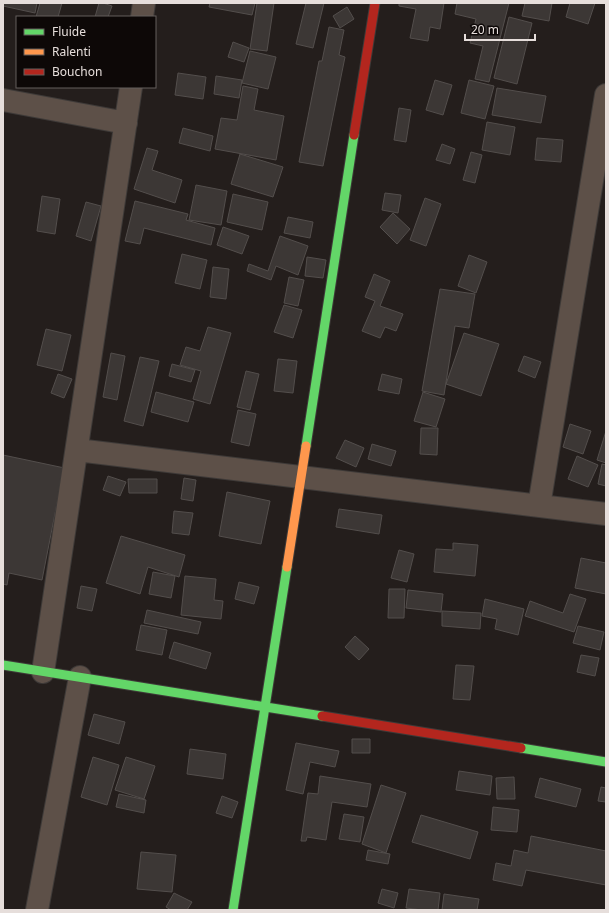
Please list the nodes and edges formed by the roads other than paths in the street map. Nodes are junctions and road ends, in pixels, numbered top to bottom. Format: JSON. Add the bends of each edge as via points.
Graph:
{"nodes":[{"id":1,"x":144,"y":3,"type":"edge"},
{"id":2,"x":375,"y":3,"type":"edge"},
{"id":3,"x":142,"y":16,"type":"edge"},
{"id":4,"x":131,"y":88,"type":"edge"},
{"id":5,"x":606,"y":95,"type":"edge"},
{"id":6,"x":3,"y":100,"type":"edge"},
{"id":7,"x":126,"y":123,"type":"junction"},
{"id":8,"x":77,"y":450,"type":"junction"},
{"id":9,"x":301,"y":477,"type":"junction"},
{"id":10,"x":538,"y":506,"type":"junction"},
{"id":11,"x":606,"y":514,"type":"edge"},
{"id":12,"x":3,"y":665,"type":"edge"},
{"id":13,"x":43,"y":672,"type":"junction"},
{"id":14,"x":80,"y":677,"type":"junction"},
{"id":15,"x":265,"y":707,"type":"junction"},
{"id":16,"x":606,"y":762,"type":"edge"},
{"id":17,"x":37,"y":910,"type":"edge"},
{"id":18,"x":233,"y":910,"type":"edge"}],
"edges":[{"from":1,"to":3,"type":"street"},
{"from":2,"to":9,"type":"street"},
{"from":4,"to":7,"type":"street"},
{"from":5,"to":10,"type":"street"},
{"from":6,"to":7,"type":"street"},
{"from":7,"to":8,"type":"street"},
{"from":8,"to":9,"type":"street"},
{"from":8,"to":13,"type":"street"},
{"from":9,"to":10,"type":"street"},
{"from":9,"to":15,"type":"street"},
{"from":10,"to":11,"type":"street"},
{"from":12,"to":13,"type":"street"},
{"from":13,"to":14,"type":"street"},
{"from":14,"to":15,"type":"street"},
{"from":14,"to":17,"type":"street"},
{"from":15,"to":16,"type":"street"},
{"from":15,"to":18,"type":"street"}]}
